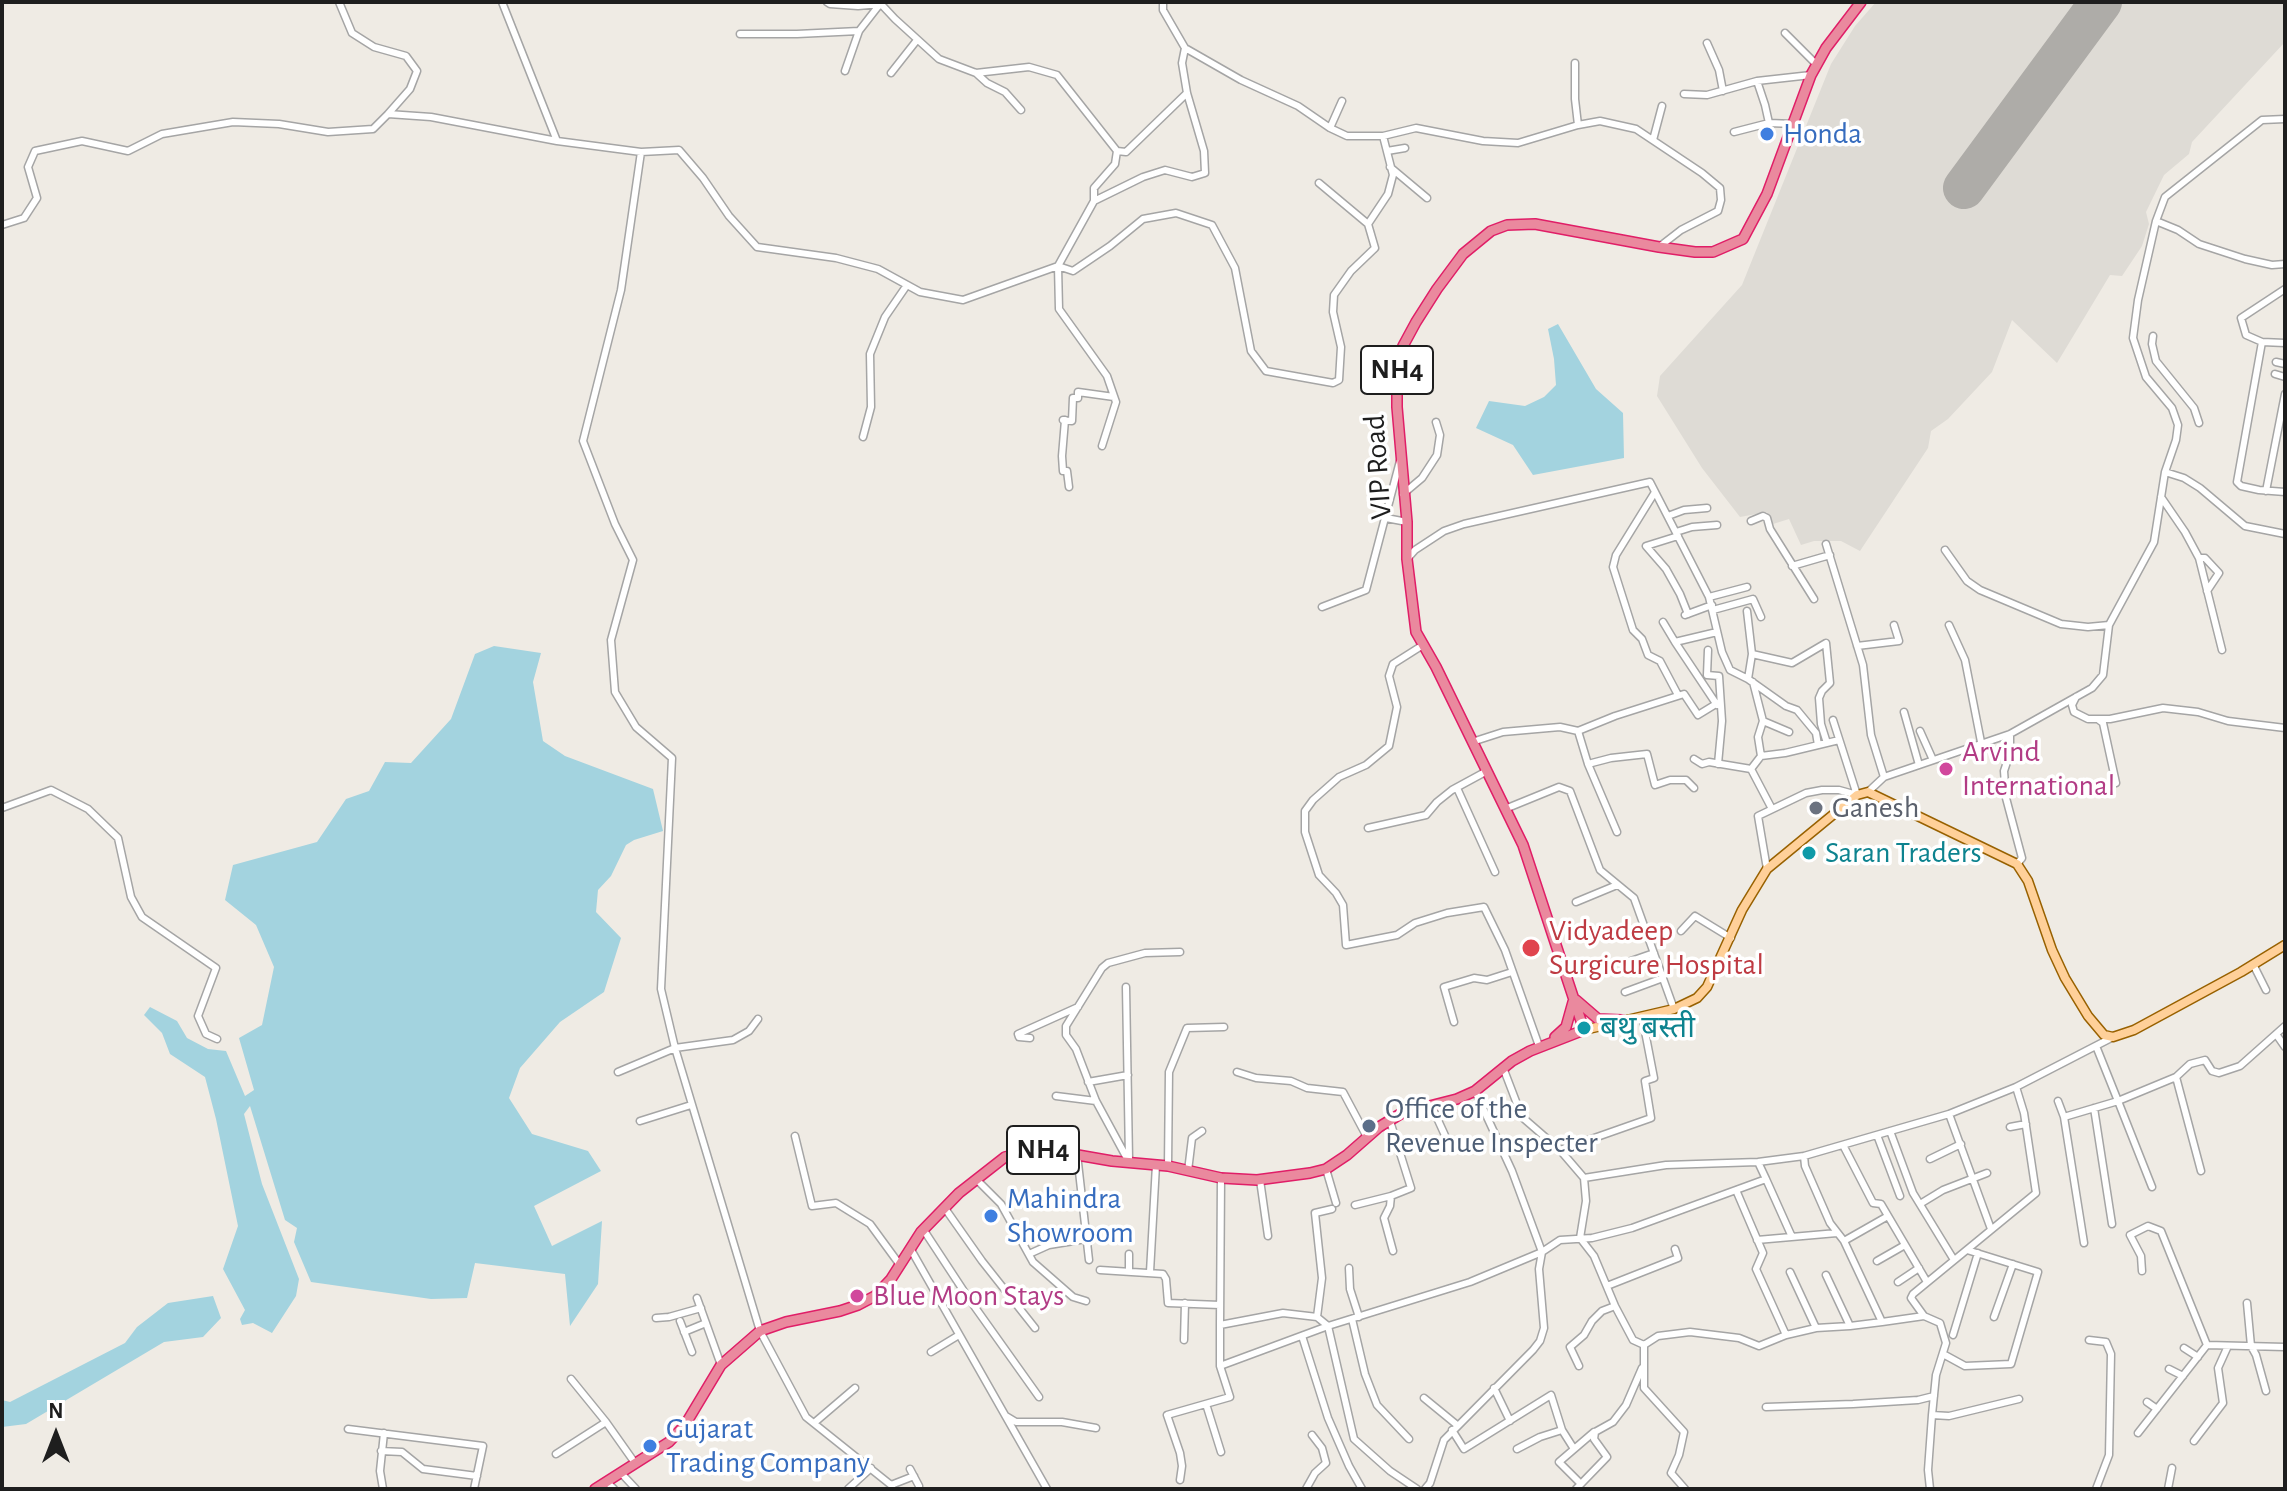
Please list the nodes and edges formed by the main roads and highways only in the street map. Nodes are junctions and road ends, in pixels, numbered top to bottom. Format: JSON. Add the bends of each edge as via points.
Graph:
{"nodes":[{"id":1,"x":1861,"y":2,"type":"edge"},
{"id":2,"x":2285,"y":945,"type":"edge"},
{"id":3,"x":1574,"y":997,"type":"junction"},
{"id":4,"x":1622,"y":1020,"type":"junction"},
{"id":5,"x":1584,"y":1030,"type":"junction"},
{"id":6,"x":1542,"y":1045,"type":"junction"},
{"id":7,"x":611,"y":1486,"type":"edge"},
{"id":8,"x":595,"y":1489,"type":"edge"}],
"edges":[{"from":1,"to":3,"type":"highway","name":"VIP Road","number":"NH4","via":[[1811,75],[1767,194],[1743,239],[1713,252],[1535,224],[1507,225],[1463,254],[1403,346],[1397,407],[1416,632],[1523,845]]},
{"from":2,"to":4,"type":"main road","via":[[2134,1030],[2104,1035],[2065,978],[2017,864],[1868,792],[1857,795],[1767,869],[1697,998],[1674,1009]]},
{"from":3,"to":4,"type":"highway","via":[[1598,1019]]},
{"from":3,"to":5,"type":"highway","name":"VIP Road","number":"NH4"},
{"from":3,"to":6,"type":"highway","via":[[1566,1027]]},
{"from":4,"to":5,"type":"main road"},
{"from":5,"to":6,"type":"highway","number":"NH4"},
{"from":6,"to":7,"type":"highway","number":"NH4","via":[[1475,1091],[1402,1113],[1326,1169],[1284,1178],[1221,1178],[1077,1154],[1031,1151],[1005,1157],[923,1229],[875,1296],[760,1331],[721,1365],[669,1442],[621,1473]]},
{"from":7,"to":8,"type":"highway","number":"NH4"}]}
